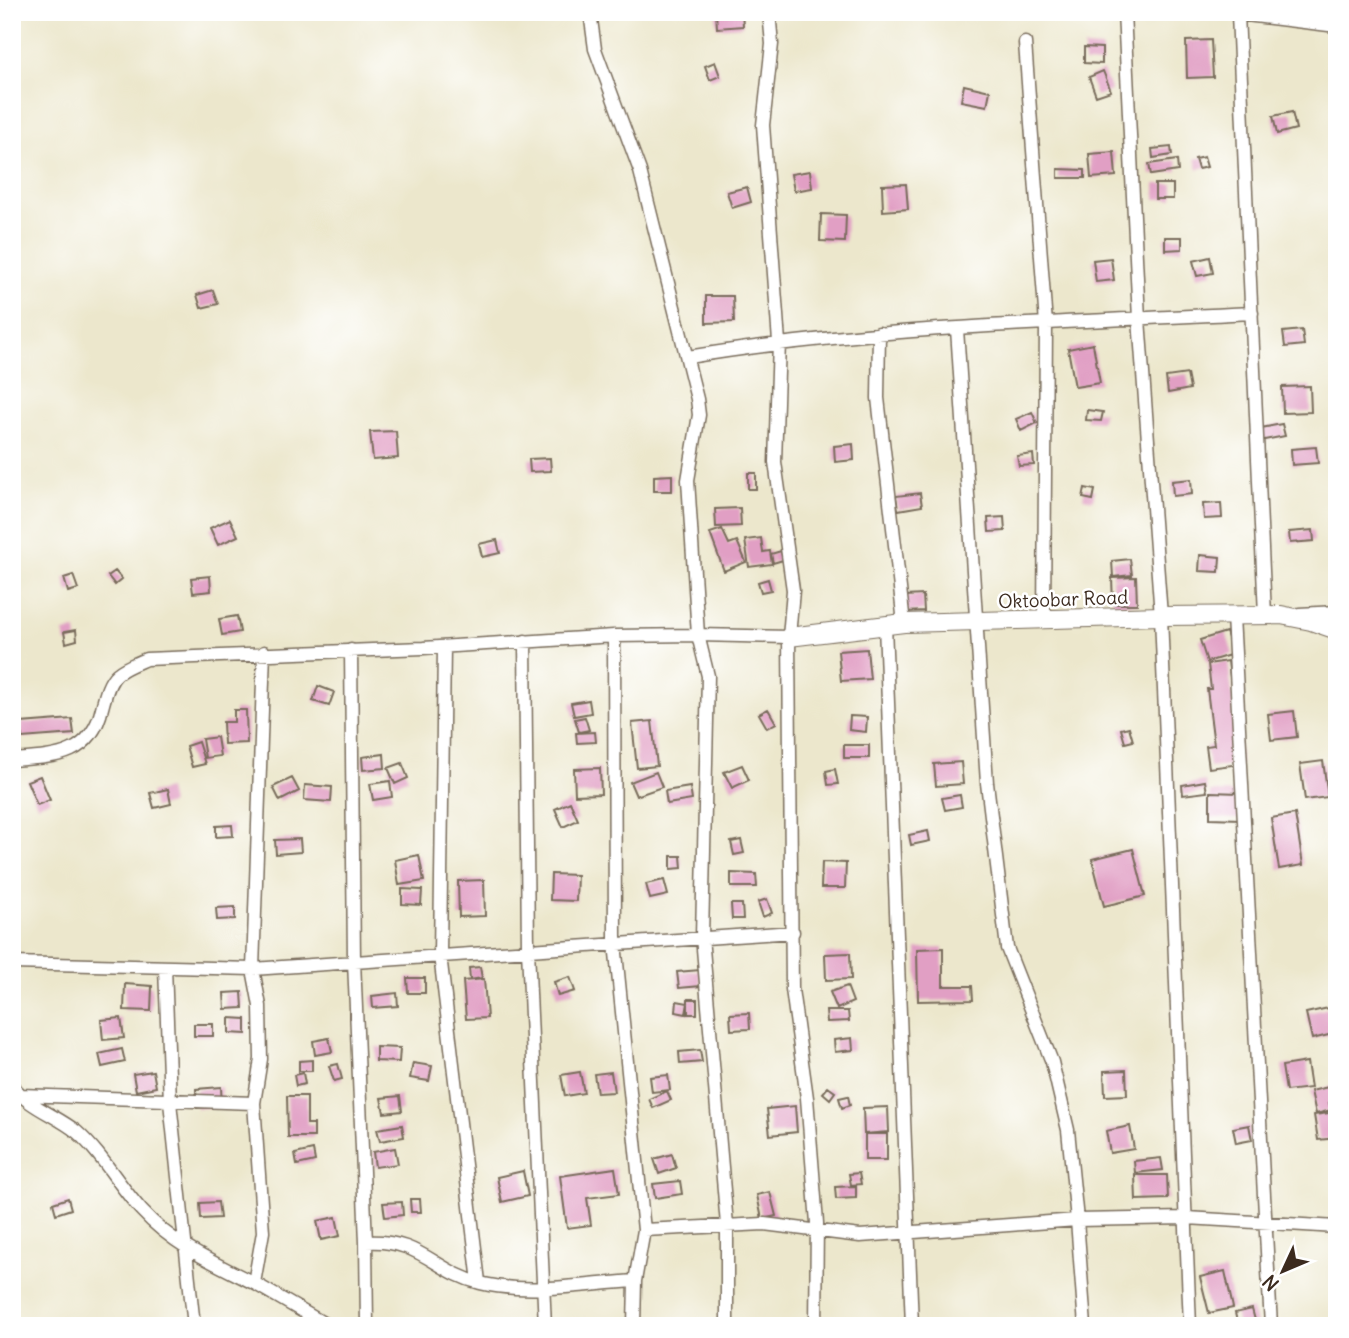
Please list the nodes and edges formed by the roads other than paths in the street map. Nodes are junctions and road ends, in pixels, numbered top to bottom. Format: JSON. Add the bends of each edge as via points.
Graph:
{"nodes":[{"id":1,"x":590,"y":12,"type":"edge"},
{"id":2,"x":769,"y":12,"type":"edge"},
{"id":3,"x":1124,"y":12,"type":"edge"},
{"id":4,"x":1337,"y":26,"type":"edge"},
{"id":5,"x":1025,"y":43,"type":"dead end"},
{"id":6,"x":1252,"y":313,"type":"junction"},
{"id":7,"x":1139,"y":319,"type":"junction"},
{"id":8,"x":1046,"y":324,"type":"junction"},
{"id":9,"x":957,"y":329,"type":"junction"},
{"id":10,"x":879,"y":333,"type":"junction"},
{"id":11,"x":779,"y":342,"type":"junction"},
{"id":12,"x":688,"y":357,"type":"junction"},
{"id":13,"x":1337,"y":612,"type":"edge"},
{"id":14,"x":1273,"y":615,"type":"junction"},
{"id":15,"x":1161,"y":616,"type":"junction"},
{"id":16,"x":1233,"y":616,"type":"junction"},
{"id":17,"x":1044,"y":621,"type":"junction"},
{"id":18,"x":904,"y":623,"type":"junction"},
{"id":19,"x":978,"y":623,"type":"junction"},
{"id":20,"x":885,"y":625,"type":"junction"},
{"id":21,"x":1337,"y":630,"type":"edge"},
{"id":22,"x":698,"y":635,"type":"junction"},
{"id":23,"x":614,"y":636,"type":"junction"},
{"id":24,"x":789,"y":637,"type":"junction"},
{"id":25,"x":525,"y":641,"type":"junction"},
{"id":26,"x":444,"y":647,"type":"junction"},
{"id":27,"x":351,"y":650,"type":"junction"},
{"id":28,"x":264,"y":653,"type":"junction"},
{"id":29,"x":12,"y":760,"type":"edge"},
{"id":30,"x":793,"y":932,"type":"junction"},
{"id":31,"x":702,"y":937,"type":"junction"},
{"id":32,"x":615,"y":943,"type":"junction"},
{"id":33,"x":528,"y":949,"type":"junction"},
{"id":34,"x":440,"y":955,"type":"junction"},
{"id":35,"x":354,"y":961,"type":"junction"},
{"id":36,"x":12,"y":963,"type":"edge"},
{"id":37,"x":165,"y":967,"type":"junction"},
{"id":38,"x":253,"y":969,"type":"junction"},
{"id":39,"x":15,"y":1091,"type":"edge"},
{"id":40,"x":170,"y":1102,"type":"junction"},
{"id":41,"x":254,"y":1103,"type":"junction"},
{"id":42,"x":1188,"y":1218,"type":"junction"},
{"id":43,"x":1077,"y":1220,"type":"junction"},
{"id":44,"x":1268,"y":1222,"type":"junction"},
{"id":45,"x":727,"y":1225,"type":"junction"},
{"id":46,"x":1337,"y":1227,"type":"edge"},
{"id":47,"x":644,"y":1230,"type":"junction"},
{"id":48,"x":817,"y":1231,"type":"junction"},
{"id":49,"x":910,"y":1233,"type":"junction"},
{"id":50,"x":366,"y":1242,"type":"junction"},
{"id":51,"x":187,"y":1250,"type":"junction"},
{"id":52,"x":635,"y":1280,"type":"junction"},
{"id":53,"x":479,"y":1282,"type":"junction"},
{"id":54,"x":254,"y":1283,"type":"junction"},
{"id":55,"x":542,"y":1288,"type":"junction"},
{"id":56,"x":194,"y":1326,"type":"edge"},
{"id":57,"x":328,"y":1326,"type":"edge"},
{"id":58,"x":367,"y":1326,"type":"edge"},
{"id":59,"x":545,"y":1326,"type":"edge"},
{"id":60,"x":634,"y":1326,"type":"edge"},
{"id":61,"x":727,"y":1326,"type":"edge"},
{"id":62,"x":816,"y":1326,"type":"edge"},
{"id":63,"x":912,"y":1326,"type":"edge"},
{"id":64,"x":1085,"y":1326,"type":"edge"},
{"id":65,"x":1190,"y":1326,"type":"edge"},
{"id":66,"x":1271,"y":1326,"type":"edge"}],
"edges":[{"from":1,"to":12,"type":"street","via":[[595,49],[640,171]]},
{"from":2,"to":11,"type":"street","via":[[772,44],[763,125]]},
{"from":3,"to":7,"type":"street"},
{"from":4,"to":6,"type":"street","via":[[1238,14]]},
{"from":5,"to":8,"type":"street"},
{"from":6,"to":7,"type":"street"},
{"from":6,"to":14,"type":"street"},
{"from":7,"to":8,"type":"street"},
{"from":7,"to":15,"type":"street"},
{"from":8,"to":9,"type":"street"},
{"from":8,"to":17,"type":"street"},
{"from":9,"to":10,"type":"street"},
{"from":9,"to":19,"type":"street"},
{"from":10,"to":11,"type":"street"},
{"from":10,"to":18,"type":"street","via":[[878,398]]},
{"from":11,"to":12,"type":"street"},
{"from":11,"to":24,"type":"street","via":[[775,462],[793,590]]},
{"from":12,"to":22,"type":"street","via":[[699,415],[688,480]]},
{"from":13,"to":14,"type":"street"},
{"from":14,"to":16,"type":"street","name":"Oktoobar Road"},
{"from":14,"to":21,"type":"street","name":"Oktoobar Road"},
{"from":15,"to":16,"type":"street","name":"Oktoobar Road"},
{"from":15,"to":17,"type":"street","name":"Oktoobar Road"},
{"from":15,"to":42,"type":"street"},
{"from":16,"to":44,"type":"street"},
{"from":17,"to":19,"type":"street","name":"Oktoobar Road"},
{"from":18,"to":19,"type":"street","name":"Oktoobar Road"},
{"from":18,"to":20,"type":"street","name":"Oktoobar Road"},
{"from":19,"to":43,"type":"street","via":[[987,783],[1007,948],[1052,1062],[1068,1130]]},
{"from":20,"to":24,"type":"street","name":"Oktoobar Road"},
{"from":20,"to":49,"type":"street"},
{"from":22,"to":23,"type":"street"},
{"from":22,"to":24,"type":"street"},
{"from":22,"to":31,"type":"street","via":[[708,676]]},
{"from":23,"to":25,"type":"street"},
{"from":23,"to":32,"type":"street"},
{"from":24,"to":30,"type":"street","via":[[788,874]]},
{"from":25,"to":26,"type":"street"},
{"from":25,"to":33,"type":"street"},
{"from":26,"to":27,"type":"street"},
{"from":26,"to":34,"type":"street"},
{"from":27,"to":28,"type":"street"},
{"from":27,"to":35,"type":"street"},
{"from":28,"to":29,"type":"street","via":[[146,659],[111,680],[98,726],[88,740],[59,757]]},
{"from":28,"to":38,"type":"street"},
{"from":30,"to":31,"type":"street"},
{"from":30,"to":48,"type":"street","via":[[792,989],[807,1098]]},
{"from":31,"to":32,"type":"street"},
{"from":31,"to":45,"type":"street"},
{"from":32,"to":33,"type":"street"},
{"from":32,"to":47,"type":"street"},
{"from":33,"to":34,"type":"street"},
{"from":33,"to":55,"type":"street"},
{"from":34,"to":35,"type":"street"},
{"from":34,"to":53,"type":"street"},
{"from":35,"to":38,"type":"street"},
{"from":35,"to":50,"type":"street"},
{"from":36,"to":37,"type":"street"},
{"from":37,"to":38,"type":"street"},
{"from":37,"to":40,"type":"street"},
{"from":38,"to":41,"type":"street","via":[[260,1006],[261,1059]]},
{"from":39,"to":40,"type":"street"},
{"from":39,"to":51,"type":"street","via":[[76,1132],[114,1172],[142,1211]]},
{"from":40,"to":41,"type":"street"},
{"from":40,"to":51,"type":"street"},
{"from":41,"to":54,"type":"street","via":[[263,1232]]},
{"from":42,"to":43,"type":"street"},
{"from":42,"to":44,"type":"street"},
{"from":42,"to":65,"type":"street"},
{"from":43,"to":49,"type":"street"},
{"from":43,"to":64,"type":"street"},
{"from":44,"to":46,"type":"street"},
{"from":44,"to":66,"type":"street"},
{"from":45,"to":47,"type":"street"},
{"from":45,"to":48,"type":"street"},
{"from":45,"to":61,"type":"street"},
{"from":47,"to":52,"type":"street"},
{"from":48,"to":49,"type":"street","via":[[860,1236]]},
{"from":48,"to":62,"type":"street"},
{"from":49,"to":63,"type":"street"},
{"from":50,"to":53,"type":"street","via":[[408,1246]]},
{"from":50,"to":58,"type":"street"},
{"from":51,"to":54,"type":"street"},
{"from":51,"to":56,"type":"street"},
{"from":52,"to":55,"type":"street"},
{"from":52,"to":60,"type":"street"},
{"from":53,"to":55,"type":"street"},
{"from":54,"to":57,"type":"street"},
{"from":55,"to":59,"type":"street"}]}
